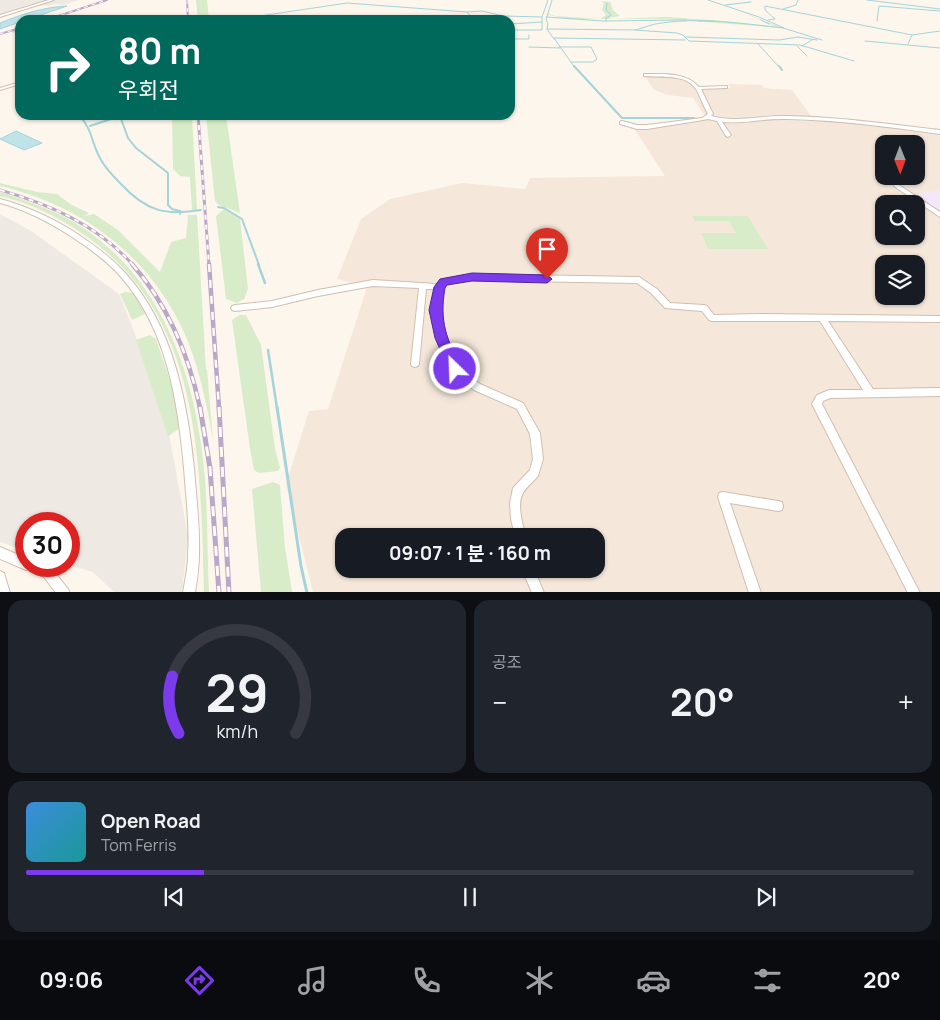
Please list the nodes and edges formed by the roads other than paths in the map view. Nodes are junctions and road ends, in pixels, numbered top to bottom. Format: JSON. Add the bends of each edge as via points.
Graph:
{"nodes":[{"id":1,"x":52,"y":0,"type":"edge"},
{"id":2,"x":9,"y":8,"type":"dead end"},
{"id":3,"x":0,"y":11,"type":"edge"},
{"id":4,"x":0,"y":16,"type":"edge"},
{"id":5,"x":646,"y":75,"type":"dead end"},
{"id":6,"x":15,"y":85,"type":"edge"},
{"id":7,"x":725,"y":87,"type":"dead end"},
{"id":8,"x":697,"y":88,"type":"junction"},
{"id":9,"x":0,"y":90,"type":"edge"},
{"id":10,"x":708,"y":118,"type":"junction"},
{"id":11,"x":719,"y":121,"type":"junction"},
{"id":12,"x":622,"y":123,"type":"dead end"},
{"id":13,"x":940,"y":132,"type":"edge"},
{"id":14,"x":728,"y":135,"type":"dead end"},
{"id":15,"x":897,"y":185,"type":"edge"},
{"id":16,"x":0,"y":201,"type":"edge"},
{"id":17,"x":940,"y":215,"type":"edge"},
{"id":18,"x":423,"y":286,"type":"junction"},
{"id":19,"x":439,"y":287,"type":"junction"},
{"id":20,"x":235,"y":308,"type":"dead end"},
{"id":21,"x":822,"y":318,"type":"junction"},
{"id":22,"x":940,"y":319,"type":"edge"},
{"id":23,"x":415,"y":364,"type":"dead end"},
{"id":24,"x":940,"y":392,"type":"edge"},
{"id":25,"x":872,"y":394,"type":"junction"},
{"id":26,"x":778,"y":506,"type":"dead end"},
{"id":27,"x":518,"y":528,"type":"edge"},
{"id":28,"x":0,"y":553,"type":"edge"},
{"id":29,"x":15,"y":559,"type":"edge"},
{"id":30,"x":0,"y":577,"type":"edge"},
{"id":31,"x":51,"y":577,"type":"edge"},
{"id":32,"x":532,"y":578,"type":"edge"},
{"id":33,"x":4,"y":592,"type":"edge"},
{"id":34,"x":64,"y":592,"type":"edge"},
{"id":35,"x":189,"y":592,"type":"edge"},
{"id":36,"x":538,"y":592,"type":"edge"},
{"id":37,"x":755,"y":592,"type":"edge"},
{"id":38,"x":914,"y":592,"type":"edge"}],
"edges":[{"from":1,"to":4,"type":"street"},
{"from":2,"to":3,"type":"street"},
{"from":5,"to":8,"type":"street","via":[[680,76]]},
{"from":6,"to":9,"type":"street"},
{"from":7,"to":8,"type":"street"},
{"from":8,"to":10,"type":"street","via":[[711,114]]},
{"from":10,"to":11,"type":"street"},
{"from":10,"to":12,"type":"street","via":[[647,128]]},
{"from":11,"to":13,"type":"street","via":[[786,117]]},
{"from":11,"to":14,"type":"street"},
{"from":15,"to":17,"type":"street"},
{"from":16,"to":35,"type":"street","via":[[45,218],[102,255],[130,283],[154,323],[174,373],[186,437],[194,551]]},
{"from":18,"to":19,"type":"street"},
{"from":18,"to":20,"type":"street","via":[[373,283],[272,304]]},
{"from":18,"to":23,"type":"street"},
{"from":19,"to":21,"type":"street","via":[[444,282],[472,277],[639,280],[668,306],[704,308],[712,318]]},
{"from":19,"to":27,"type":"street","via":[[435,310],[441,338],[455,369],[477,387],[520,406],[535,433],[538,459],[534,473],[517,492]]},
{"from":21,"to":22,"type":"street"},
{"from":21,"to":25,"type":"street"},
{"from":24,"to":25,"type":"street"},
{"from":25,"to":38,"type":"street","via":[[829,394],[820,398],[818,404]]},
{"from":26,"to":37,"type":"street","via":[[723,497]]},
{"from":28,"to":29,"type":"street"},
{"from":30,"to":33,"type":"street"},
{"from":31,"to":34,"type":"street"},
{"from":32,"to":36,"type":"street"}]}
